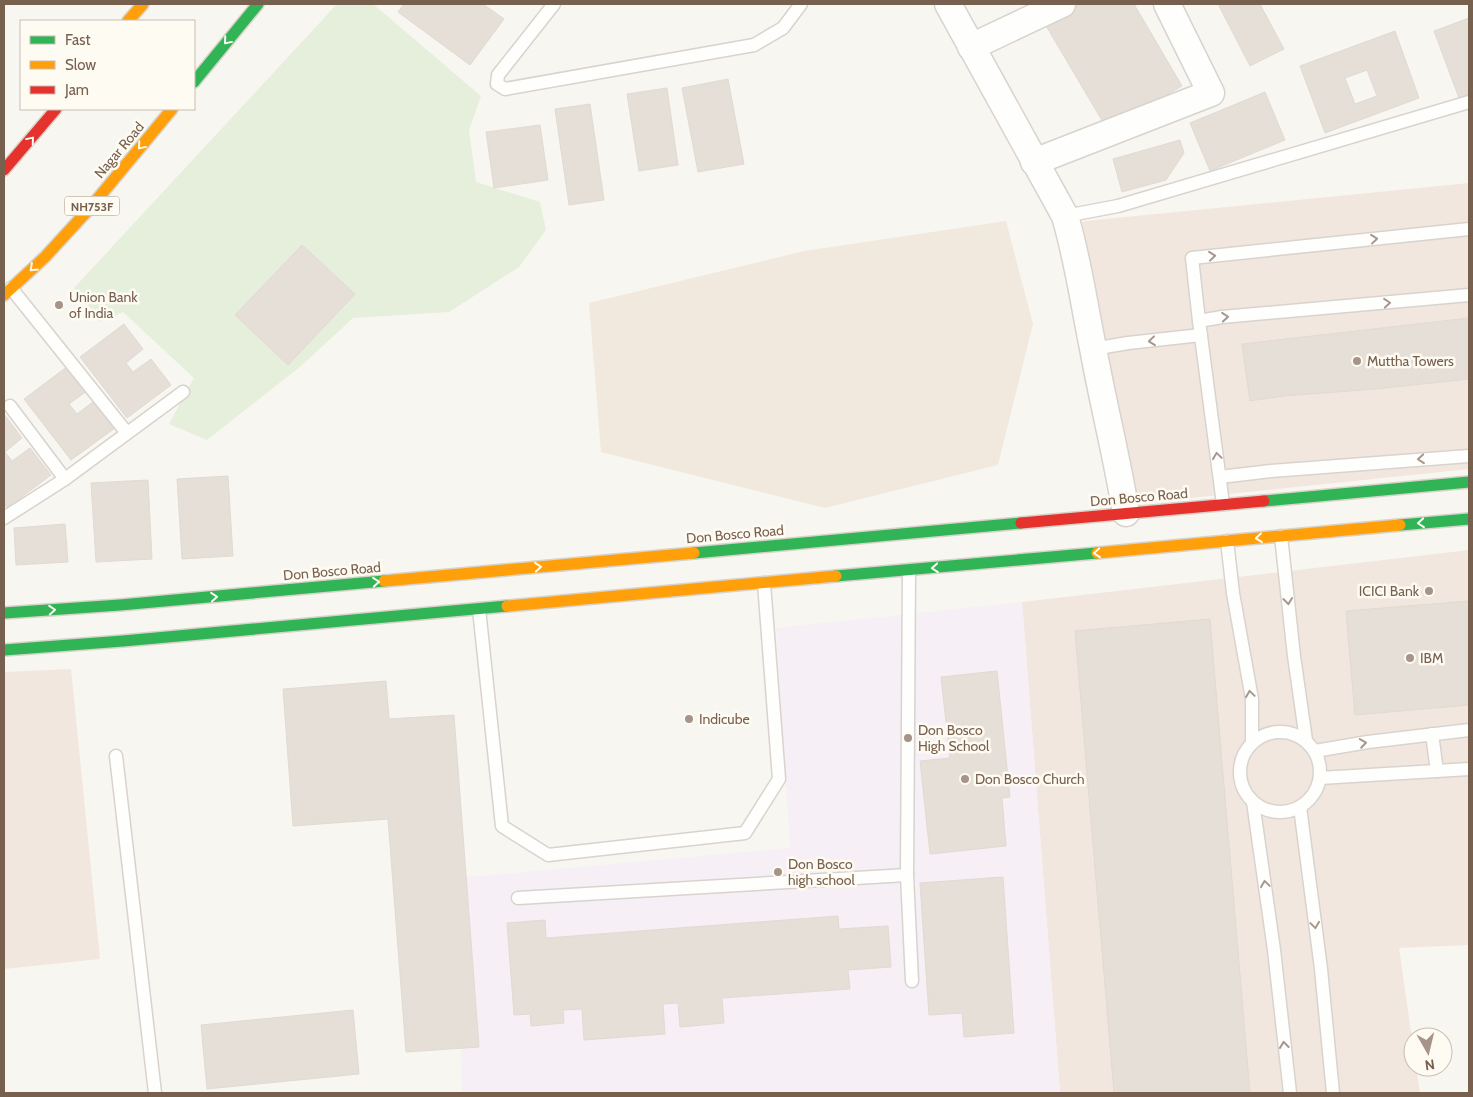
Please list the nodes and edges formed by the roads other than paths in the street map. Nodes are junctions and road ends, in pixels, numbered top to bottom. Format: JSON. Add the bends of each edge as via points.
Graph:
{"nodes":[{"id":1,"x":143,"y":4,"type":"edge"},
{"id":2,"x":258,"y":4,"type":"edge"},
{"id":3,"x":554,"y":4,"type":"edge"},
{"id":4,"x":801,"y":4,"type":"edge"},
{"id":5,"x":948,"y":4,"type":"edge"},
{"id":6,"x":1062,"y":4,"type":"edge"},
{"id":7,"x":1166,"y":4,"type":"edge"},
{"id":8,"x":129,"y":20,"type":"edge"},
{"id":9,"x":971,"y":47,"type":"junction"},
{"id":10,"x":195,"y":81,"type":"edge"},
{"id":11,"x":1469,"y":102,"type":"edge"},
{"id":12,"x":55,"y":110,"type":"edge"},
{"id":13,"x":171,"y":110,"type":"edge"},
{"id":14,"x":1034,"y":162,"type":"junction"},
{"id":15,"x":4,"y":170,"type":"edge"},
{"id":16,"x":1065,"y":216,"type":"junction"},
{"id":17,"x":1469,"y":229,"type":"edge"},
{"id":18,"x":8,"y":291,"type":"edge"},
{"id":19,"x":1469,"y":295,"type":"edge"},
{"id":20,"x":1199,"y":321,"type":"junction"},
{"id":21,"x":1200,"y":335,"type":"junction"},
{"id":22,"x":1093,"y":349,"type":"junction"},
{"id":23,"x":183,"y":392,"type":"dead end"},
{"id":24,"x":10,"y":406,"type":"dead end"},
{"id":25,"x":127,"y":433,"type":"junction"},
{"id":26,"x":1469,"y":456,"type":"edge"},
{"id":27,"x":1220,"y":476,"type":"junction"},
{"id":28,"x":64,"y":479,"type":"junction"},
{"id":29,"x":1469,"y":482,"type":"edge"},
{"id":30,"x":1223,"y":504,"type":"junction"},
{"id":31,"x":1126,"y":513,"type":"junction"},
{"id":32,"x":4,"y":518,"type":"edge"},
{"id":33,"x":1469,"y":518,"type":"edge"},
{"id":34,"x":1281,"y":536,"type":"junction"},
{"id":35,"x":1227,"y":541,"type":"junction"},
{"id":36,"x":909,"y":570,"type":"junction"},
{"id":37,"x":764,"y":583,"type":"junction"},
{"id":38,"x":479,"y":609,"type":"junction"},
{"id":39,"x":4,"y":613,"type":"edge"},
{"id":40,"x":4,"y":650,"type":"edge"},
{"id":41,"x":1469,"y":730,"type":"edge"},
{"id":42,"x":1432,"y":734,"type":"junction"},
{"id":43,"x":1306,"y":740,"type":"junction"},
{"id":44,"x":1252,"y":742,"type":"junction"},
{"id":45,"x":1315,"y":751,"type":"junction"},
{"id":46,"x":116,"y":756,"type":"dead end"},
{"id":47,"x":1469,"y":769,"type":"edge"},
{"id":48,"x":1437,"y":771,"type":"junction"},
{"id":49,"x":1320,"y":778,"type":"junction"},
{"id":50,"x":1253,"y":802,"type":"junction"},
{"id":51,"x":1300,"y":808,"type":"junction"},
{"id":52,"x":907,"y":875,"type":"junction"},
{"id":53,"x":518,"y":898,"type":"dead end"},
{"id":54,"x":912,"y":981,"type":"dead end"},
{"id":55,"x":155,"y":1093,"type":"edge"},
{"id":56,"x":1290,"y":1093,"type":"edge"},
{"id":57,"x":1333,"y":1093,"type":"edge"}],
"edges":[{"from":1,"to":8,"type":"main road"},
{"from":2,"to":10,"type":"main road","one_way":true},
{"from":3,"to":4,"type":"lane","via":[[498,75],[497,84],[505,90],[754,46],[783,28]]},
{"from":5,"to":9,"type":"street"},
{"from":6,"to":9,"type":"street"},
{"from":7,"to":14,"type":"street","via":[[1211,93]]},
{"from":9,"to":14,"type":"street"},
{"from":11,"to":16,"type":"lane","via":[[1118,206]]},
{"from":15,"to":12,"type":"main road","one_way":true},
{"from":13,"to":18,"type":"main road","name":"Nagar Road","number":"NH753F","one_way":true,"via":[[90,208]]},
{"from":14,"to":16,"type":"street"},
{"from":16,"to":22,"type":"street"},
{"from":20,"to":17,"type":"lane","one_way":true,"via":[[1192,258]]},
{"from":18,"to":25,"type":"lane"},
{"from":20,"to":19,"type":"lane","one_way":true},
{"from":20,"to":21,"type":"lane"},
{"from":21,"to":22,"type":"lane","one_way":true},
{"from":27,"to":21,"type":"lane","one_way":true},
{"from":22,"to":31,"type":"street"},
{"from":23,"to":25,"type":"lane"},
{"from":24,"to":28,"type":"lane"},
{"from":25,"to":28,"type":"lane"},
{"from":26,"to":27,"type":"lane","one_way":true},
{"from":27,"to":30,"type":"lane"},
{"from":28,"to":32,"type":"lane"},
{"from":29,"to":30,"type":"main road","name":"Don Bosco Road"},
{"from":30,"to":31,"type":"main road","name":"Don Bosco Road"},
{"from":39,"to":31,"type":"main road","name":"Don Bosco Road","one_way":true},
{"from":33,"to":34,"type":"main road","one_way":true},
{"from":34,"to":35,"type":"main road","one_way":true},
{"from":34,"to":43,"type":"lane","one_way":true},
{"from":35,"to":36,"type":"main road","one_way":true},
{"from":44,"to":35,"type":"lane","one_way":true,"via":[[1252,699]]},
{"from":36,"to":37,"type":"main road"},
{"from":36,"to":52,"type":"lane"},
{"from":37,"to":38,"type":"main road"},
{"from":37,"to":38,"type":"lane","via":[[779,779],[746,833],[548,855],[502,826]]},
{"from":38,"to":40,"type":"main road"},
{"from":41,"to":42,"type":"lane"},
{"from":45,"to":42,"type":"lane","one_way":true},
{"from":42,"to":48,"type":"lane"},
{"from":43,"to":44,"type":"lane","via":[[1296,734],[1281,732]]},
{"from":43,"to":45,"type":"lane"},
{"from":44,"to":50,"type":"lane","via":[[1244,754],[1240,770],[1244,791]]},
{"from":45,"to":49,"type":"lane","via":[[1320,764]]},
{"from":46,"to":55,"type":"lane"},
{"from":47,"to":48,"type":"lane"},
{"from":48,"to":49,"type":"lane"},
{"from":49,"to":51,"type":"lane","via":[[1311,799]]},
{"from":50,"to":51,"type":"lane","via":[[1278,812]]},
{"from":56,"to":50,"type":"lane","one_way":true},
{"from":51,"to":57,"type":"lane","one_way":true},
{"from":52,"to":53,"type":"lane"},
{"from":52,"to":54,"type":"lane"}]}
